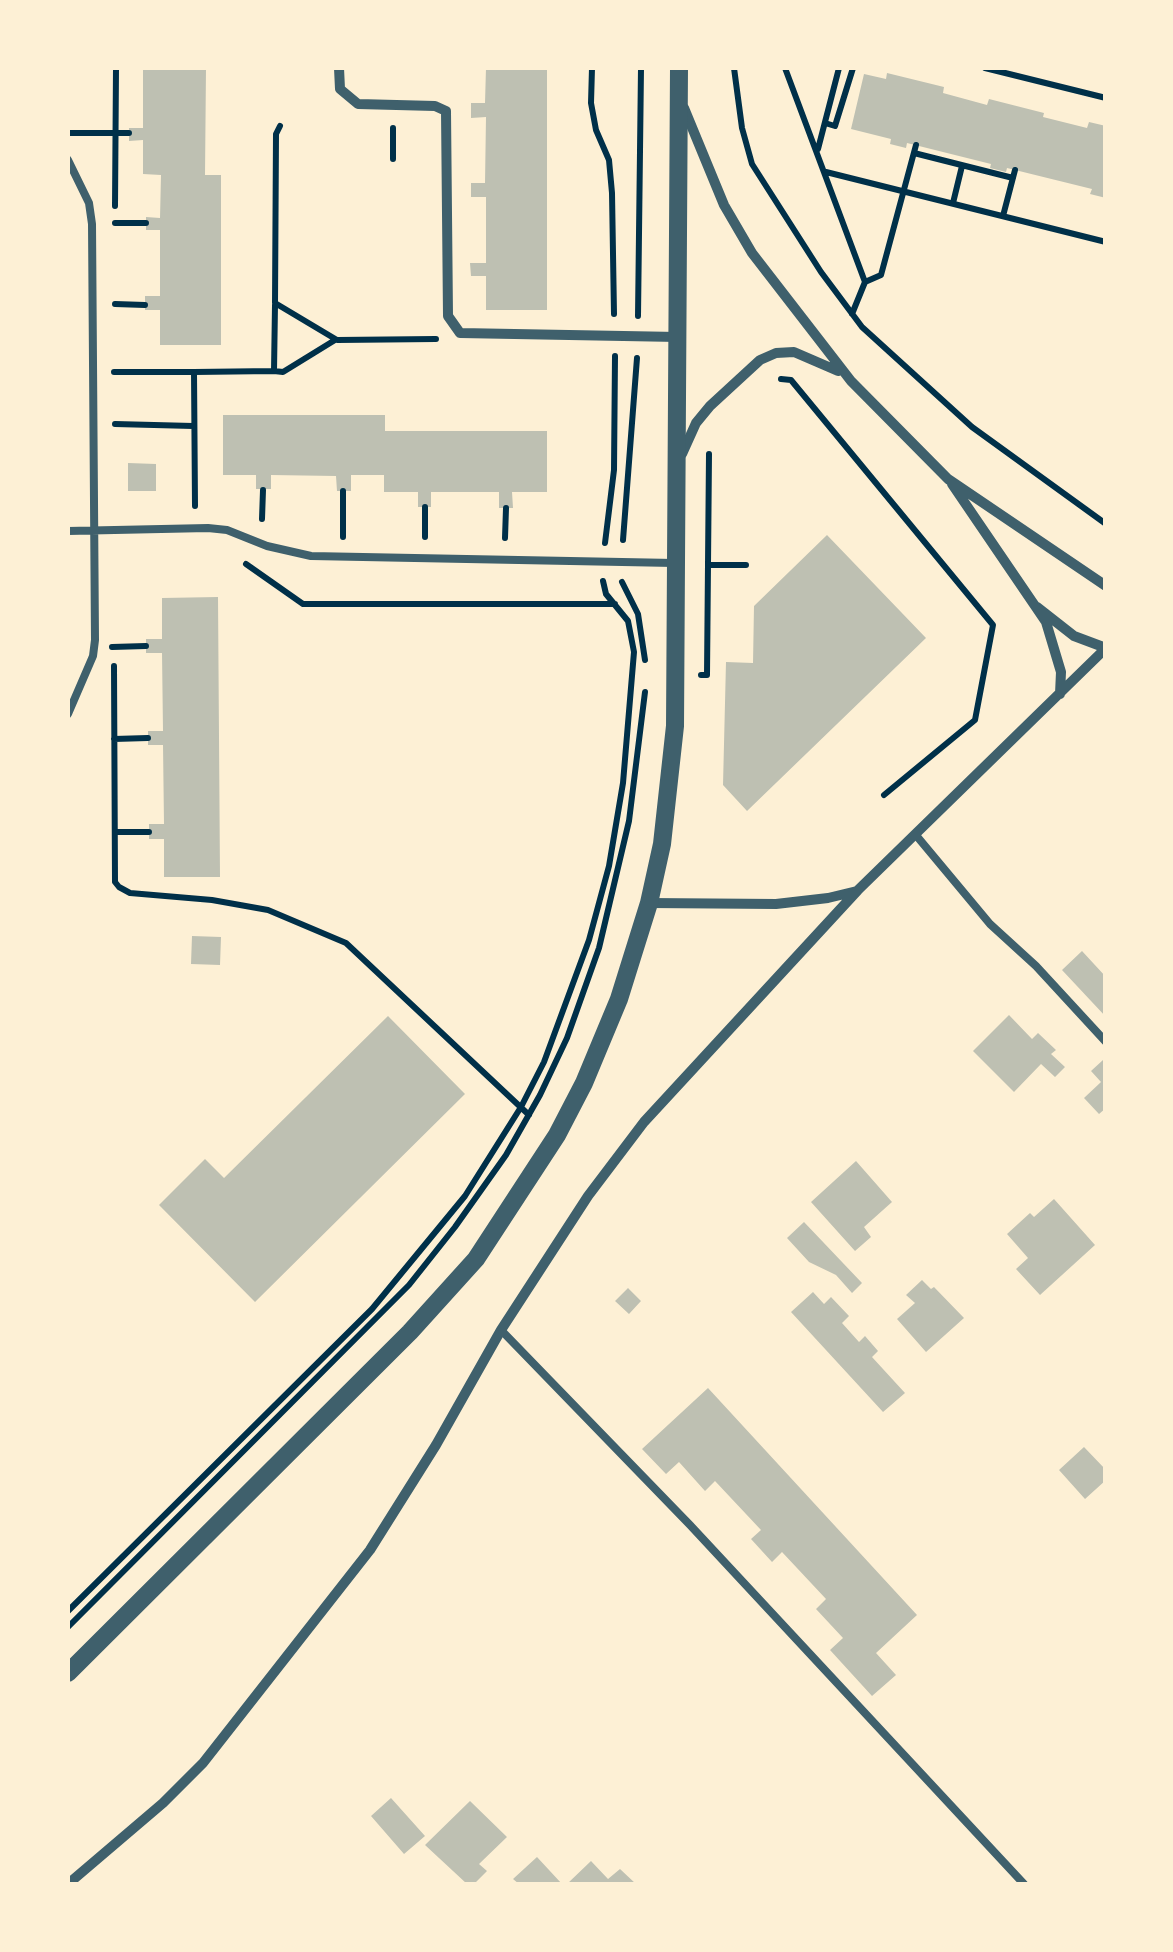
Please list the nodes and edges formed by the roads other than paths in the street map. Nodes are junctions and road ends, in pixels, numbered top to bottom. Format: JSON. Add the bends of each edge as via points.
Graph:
{"nodes":[{"id":1,"x":339,"y":68,"type":"edge"},
{"id":2,"x":678,"y":68,"type":"edge"},
{"id":3,"x":678,"y":92,"type":"junction"},
{"id":4,"x":68,"y":160,"type":"edge"},
{"id":5,"x":678,"y":337,"type":"junction"},
{"id":6,"x":851,"y":381,"type":"junction"},
{"id":7,"x":678,"y":467,"type":"junction"},
{"id":8,"x":948,"y":479,"type":"junction"},
{"id":9,"x":68,"y":530,"type":"edge"},
{"id":10,"x":94,"y":531,"type":"junction"},
{"id":11,"x":678,"y":563,"type":"junction"},
{"id":12,"x":1106,"y":586,"type":"edge"},
{"id":13,"x":1037,"y":607,"type":"junction"},
{"id":14,"x":1106,"y":648,"type":"edge"},
{"id":15,"x":1060,"y":694,"type":"junction"},
{"id":16,"x":68,"y":714,"type":"edge"},
{"id":17,"x":915,"y":834,"type":"junction"},
{"id":18,"x":858,"y":890,"type":"junction"},
{"id":19,"x":648,"y":903,"type":"junction"},
{"id":20,"x":1106,"y":1042,"type":"edge"},
{"id":21,"x":501,"y":1330,"type":"junction"},
{"id":22,"x":68,"y":1673,"type":"edge"},
{"id":23,"x":68,"y":1884,"type":"edge"},
{"id":24,"x":1024,"y":1884,"type":"edge"}],
"edges":[{"from":1,"to":5,"type":"street","via":[[340,90],[358,104],[434,106],[448,114],[448,316],[460,332]]},
{"from":2,"to":3,"type":"street"},
{"from":3,"to":5,"type":"street"},
{"from":3,"to":6,"type":"street","via":[[724,205],[752,253]]},
{"from":4,"to":10,"type":"lane","via":[[92,214]]},
{"from":5,"to":7,"type":"street"},
{"from":6,"to":7,"type":"street","via":[[794,352],[760,360],[696,424]]},
{"from":6,"to":8,"type":"street"},
{"from":7,"to":11,"type":"street"},
{"from":8,"to":12,"type":"street"},
{"from":8,"to":13,"type":"street"},
{"from":9,"to":10,"type":"lane"},
{"from":10,"to":11,"type":"lane","via":[[227,530],[311,556]]},
{"from":10,"to":16,"type":"lane","via":[[94,648]]},
{"from":11,"to":19,"type":"street","via":[[675,726]]},
{"from":13,"to":14,"type":"street","via":[[1074,636]]},
{"from":13,"to":15,"type":"street","via":[[1056,650]]},
{"from":14,"to":15,"type":"street"},
{"from":15,"to":17,"type":"street"},
{"from":17,"to":18,"type":"street"},
{"from":17,"to":20,"type":"lane","via":[[990,924]]},
{"from":18,"to":19,"type":"street","via":[[786,904]]},
{"from":18,"to":21,"type":"street","via":[[644,1122]]},
{"from":19,"to":22,"type":"street","via":[[584,1083],[476,1259]]},
{"from":21,"to":23,"type":"street","via":[[370,1550],[252,1704],[176,1790]]},
{"from":21,"to":24,"type":"lane"}]}
